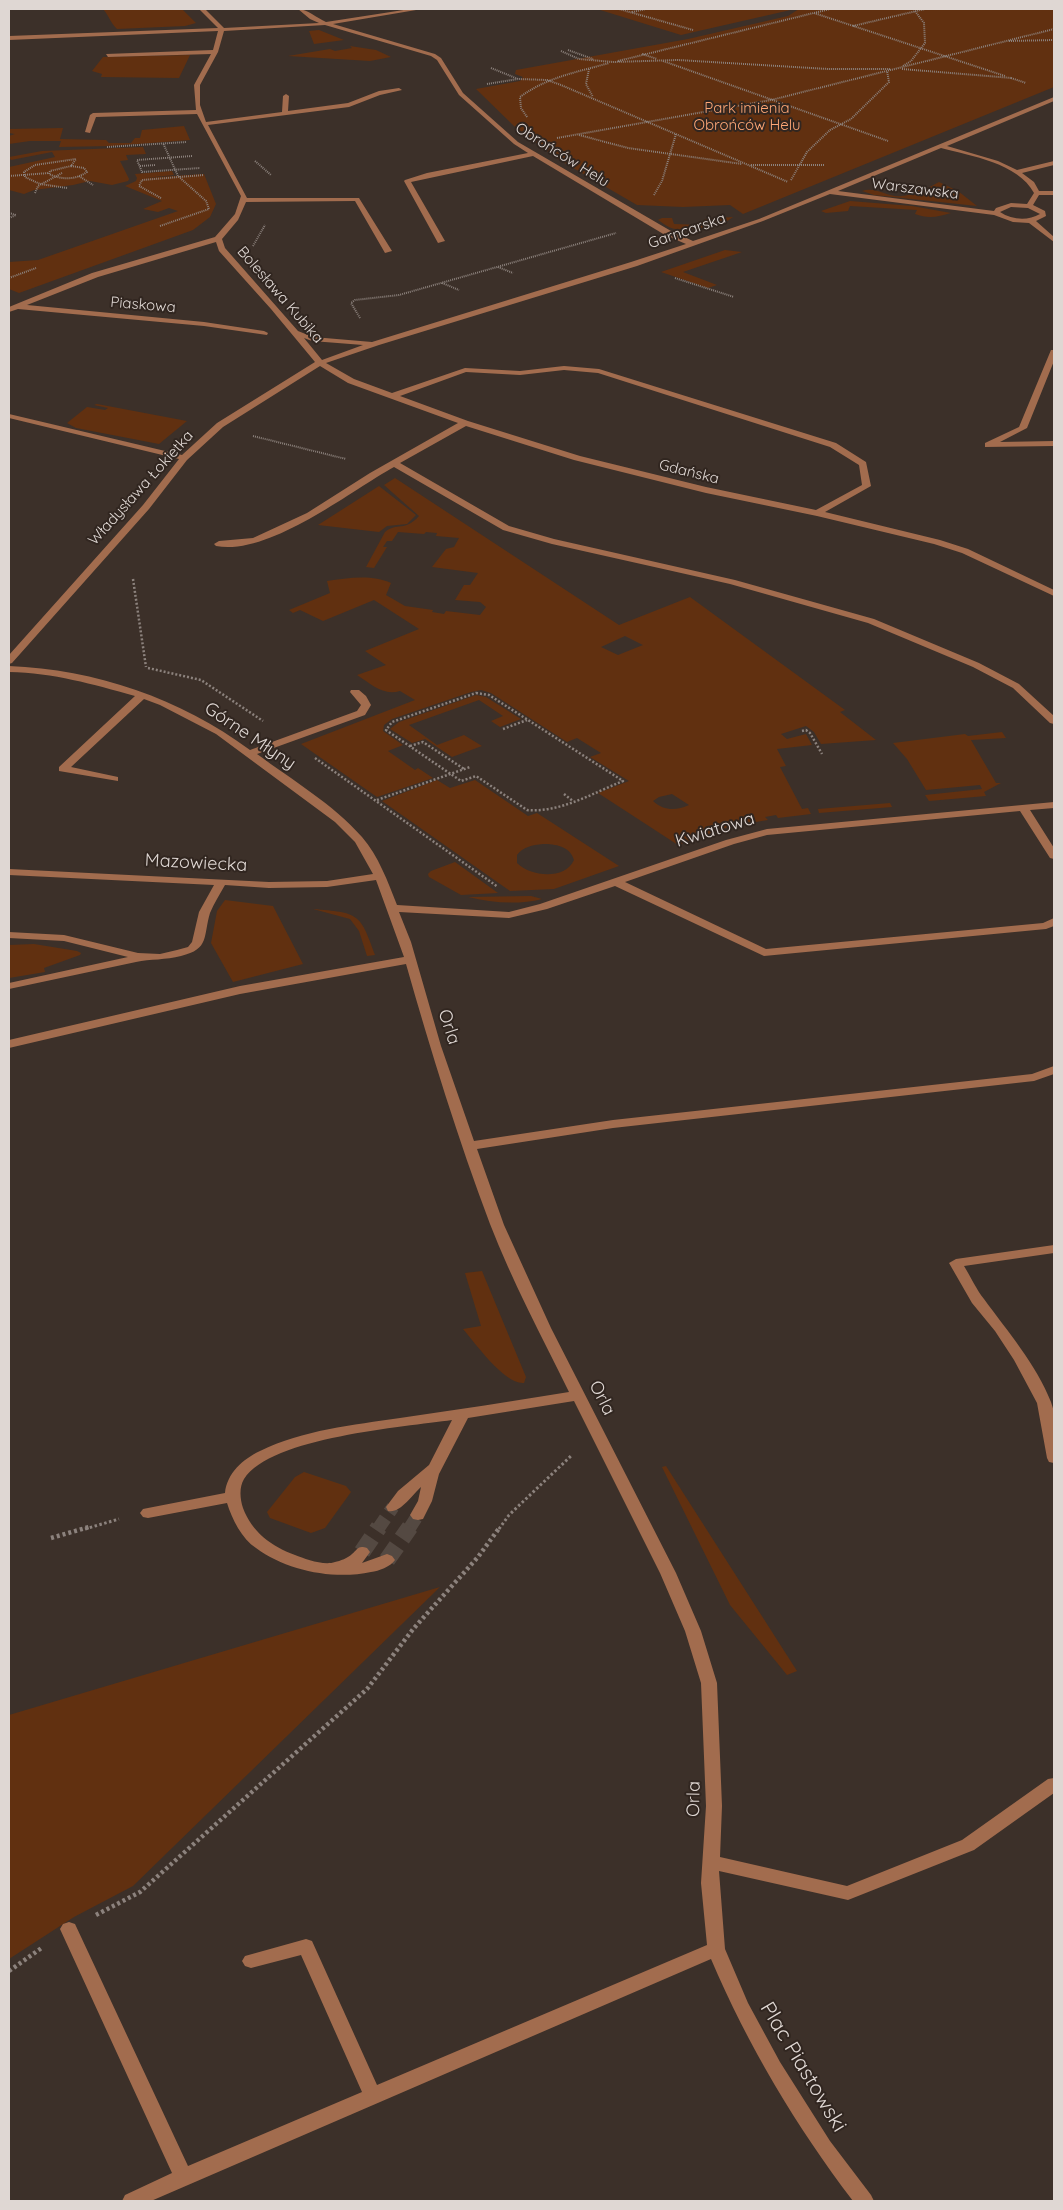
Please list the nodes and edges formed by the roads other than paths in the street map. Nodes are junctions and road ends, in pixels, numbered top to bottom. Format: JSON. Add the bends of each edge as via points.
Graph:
{"nodes":[{"id":1,"x":202,"y":9,"type":"edge"},
{"id":2,"x":301,"y":9,"type":"edge"},
{"id":3,"x":419,"y":9,"type":"edge"},
{"id":4,"x":326,"y":24,"type":"junction"},
{"id":5,"x":222,"y":29,"type":"junction"},
{"id":6,"x":9,"y":38,"type":"edge"},
{"id":7,"x":215,"y":52,"type":"junction"},
{"id":8,"x":108,"y":55,"type":"dead end"},
{"id":9,"x":399,"y":90,"type":"dead end"},
{"id":10,"x":286,"y":96,"type":"dead end"},
{"id":11,"x":1054,"y":99,"type":"edge"},
{"id":12,"x":199,"y":112,"type":"junction"},
{"id":13,"x":285,"y":114,"type":"junction"},
{"id":14,"x":204,"y":124,"type":"junction"},
{"id":15,"x":88,"y":132,"type":"dead end"},
{"id":16,"x":941,"y":146,"type":"junction"},
{"id":17,"x":534,"y":154,"type":"junction"},
{"id":18,"x":1054,"y":163,"type":"edge"},
{"id":19,"x":1016,"y":172,"type":"junction"},
{"id":20,"x":831,"y":192,"type":"junction"},
{"id":21,"x":1037,"y":193,"type":"junction"},
{"id":22,"x":1054,"y":193,"type":"edge"},
{"id":23,"x":244,"y":200,"type":"junction"},
{"id":24,"x":1029,"y":206,"type":"junction"},
{"id":25,"x":996,"y":212,"type":"junction"},
{"id":26,"x":1030,"y":220,"type":"junction"},
{"id":27,"x":218,"y":239,"type":"junction"},
{"id":28,"x":1054,"y":240,"type":"edge"},
{"id":29,"x":441,"y":241,"type":"dead end"},
{"id":30,"x":693,"y":244,"type":"junction"},
{"id":31,"x":388,"y":250,"type":"dead end"},
{"id":32,"x":19,"y":307,"type":"junction"},
{"id":33,"x":9,"y":310,"type":"edge"},
{"id":34,"x":295,"y":331,"type":"junction"},
{"id":35,"x":264,"y":333,"type":"dead end"},
{"id":36,"x":376,"y":343,"type":"junction"},
{"id":37,"x":1054,"y":352,"type":"edge"},
{"id":38,"x":320,"y":363,"type":"junction"},
{"id":39,"x":393,"y":396,"type":"junction"},
{"id":40,"x":9,"y":416,"type":"edge"},
{"id":41,"x":465,"y":423,"type":"junction"},
{"id":42,"x":1054,"y":444,"type":"edge"},
{"id":43,"x":184,"y":458,"type":"junction"},
{"id":44,"x":395,"y":464,"type":"junction"},
{"id":45,"x":817,"y":513,"type":"junction"},
{"id":46,"x":219,"y":544,"type":"dead end"},
{"id":47,"x":1054,"y":593,"type":"edge"},
{"id":48,"x":9,"y":661,"type":"edge"},
{"id":49,"x":9,"y":669,"type":"edge"},
{"id":50,"x":355,"y":692,"type":"dead end"},
{"id":51,"x":142,"y":695,"type":"junction"},
{"id":52,"x":1054,"y":721,"type":"edge"},
{"id":53,"x":251,"y":753,"type":"junction"},
{"id":54,"x":114,"y":779,"type":"dead end"},
{"id":55,"x":1054,"y":805,"type":"edge"},
{"id":56,"x":1023,"y":808,"type":"junction"},
{"id":57,"x":1054,"y":856,"type":"edge"},
{"id":58,"x":9,"y":872,"type":"edge"},
{"id":59,"x":380,"y":876,"type":"junction"},
{"id":60,"x":614,"y":881,"type":"junction"},
{"id":61,"x":221,"y":882,"type":"junction"},
{"id":62,"x":393,"y":908,"type":"junction"},
{"id":63,"x":1054,"y":921,"type":"edge"},
{"id":64,"x":9,"y":935,"type":"edge"},
{"id":65,"x":154,"y":957,"type":"junction"},
{"id":66,"x":409,"y":960,"type":"junction"},
{"id":67,"x":9,"y":986,"type":"edge"},
{"id":68,"x":9,"y":1044,"type":"edge"},
{"id":69,"x":1054,"y":1070,"type":"edge"},
{"id":70,"x":469,"y":1146,"type":"junction"},
{"id":71,"x":1054,"y":1249,"type":"edge"},
{"id":72,"x":579,"y":1395,"type":"junction"},
{"id":73,"x":463,"y":1413,"type":"junction"},
{"id":74,"x":1054,"y":1458,"type":"edge"},
{"id":75,"x":439,"y":1460,"type":"junction"},
{"id":76,"x":233,"y":1497,"type":"junction"},
{"id":77,"x":393,"y":1507,"type":"tunnel mouth"},
{"id":78,"x":148,"y":1513,"type":"road end"},
{"id":79,"x":418,"y":1515,"type":"tunnel mouth"},
{"id":80,"x":362,"y":1552,"type":"tunnel mouth"},
{"id":81,"x":387,"y":1560,"type":"tunnel mouth"},
{"id":82,"x":327,"y":1568,"type":"junction"},
{"id":83,"x":1054,"y":1784,"type":"edge"},
{"id":84,"x":711,"y":1862,"type":"junction"},
{"id":85,"x":70,"y":1929,"type":"road end"},
{"id":86,"x":716,"y":1949,"type":"junction"},
{"id":87,"x":251,"y":1961,"type":"dead end"},
{"id":88,"x":373,"y":2096,"type":"junction"},
{"id":89,"x":184,"y":2177,"type":"junction"},
{"id":90,"x":132,"y":2201,"type":"edge"},
{"id":91,"x":864,"y":2201,"type":"edge"}],
"edges":[{"from":1,"to":5,"type":"street"},
{"from":2,"to":4,"type":"street"},
{"from":3,"to":4,"type":"street"},
{"from":4,"to":5,"type":"street"},
{"from":4,"to":17,"type":"street","name":"Obrońców Helu","via":[[433,55],[439,59],[461,94],[516,143]]},
{"from":5,"to":6,"type":"street"},
{"from":5,"to":7,"type":"street"},
{"from":7,"to":8,"type":"street"},
{"from":7,"to":12,"type":"street","via":[[197,85]]},
{"from":9,"to":13,"type":"street","via":[[379,93],[349,105]]},
{"from":10,"to":13,"type":"street"},
{"from":11,"to":16,"type":"street","name":"Garncarska"},
{"from":12,"to":14,"type":"street"},
{"from":12,"to":15,"type":"street","via":[[93,115]]},
{"from":13,"to":14,"type":"street"},
{"from":14,"to":23,"type":"street","via":[[244,192]]},
{"from":16,"to":19,"type":"street"},
{"from":16,"to":20,"type":"street","name":"Garncarska"},
{"from":17,"to":29,"type":"street","via":[[407,181]]},
{"from":17,"to":30,"type":"street","name":"Obrońców Helu","via":[[668,233]]},
{"from":18,"to":19,"type":"street"},
{"from":19,"to":21,"type":"street","via":[[1035,186]]},
{"from":20,"to":25,"type":"street","name":"Warszawska"},
{"from":20,"to":30,"type":"street","name":"Garncarska"},
{"from":21,"to":22,"type":"street"},
{"from":21,"to":24,"type":"street"},
{"from":23,"to":27,"type":"street","name":"Bolesława Kubika"},
{"from":23,"to":31,"type":"street","via":[[358,199]]},
{"from":24,"to":25,"type":"street","via":[[1006,206]]},
{"from":24,"to":26,"type":"street","via":[[1039,209],[1044,215]]},
{"from":25,"to":26,"type":"street","via":[[1011,219]]},
{"from":26,"to":28,"type":"street"},
{"from":27,"to":32,"type":"street","name":"Piaskowa","via":[[95,275]]},
{"from":27,"to":34,"type":"street","name":"Bolesława Kubika","via":[[222,249]]},
{"from":30,"to":36,"type":"street","name":"Garncarska"},
{"from":32,"to":33,"type":"street","name":"Piaskowa"},
{"from":32,"to":35,"type":"street","name":"Piaskowa","via":[[204,324]]},
{"from":34,"to":36,"type":"street","via":[[312,339]]},
{"from":34,"to":38,"type":"street","name":"Bolesława Kubika"},
{"from":36,"to":38,"type":"street","name":"Garncarska"},
{"from":37,"to":42,"type":"street","via":[[1023,428],[988,445]]},
{"from":38,"to":39,"type":"street","name":"Gdańska","via":[[351,381]]},
{"from":38,"to":43,"type":"street","name":"Władysława Łokietka","via":[[220,426]]},
{"from":39,"to":41,"type":"street","name":"Gdańska"},
{"from":39,"to":45,"type":"street","via":[[465,370],[520,373],[564,368],[599,370],[833,445],[863,464],[867,486]]},
{"from":40,"to":43,"type":"street"},
{"from":41,"to":44,"type":"street"},
{"from":41,"to":45,"type":"street","name":"Gdańska","via":[[605,466]]},
{"from":43,"to":48,"type":"street","name":"Władysława Łokietka","via":[[146,507]]},
{"from":44,"to":46,"type":"street","via":[[310,515],[255,541]]},
{"from":44,"to":52,"type":"street","via":[[506,528],[732,582],[871,621],[976,665],[1016,686]]},
{"from":45,"to":47,"type":"street","name":"Gdańska","via":[[965,551]]},
{"from":49,"to":51,"type":"street","name":"Górne Młyny","via":[[63,674]]},
{"from":50,"to":53,"type":"street","via":[[366,705],[361,713]]},
{"from":51,"to":53,"type":"street","name":"Górne Młyny","via":[[187,714]]},
{"from":51,"to":54,"type":"street","via":[[63,769]]},
{"from":53,"to":59,"type":"street","name":"Górne Młyny","via":[[339,820],[359,840]]},
{"from":55,"to":56,"type":"street","name":"Kwiatowa"},
{"from":56,"to":57,"type":"street"},
{"from":56,"to":60,"type":"street","name":"Kwiatowa","via":[[767,832]]},
{"from":58,"to":61,"type":"street","name":"Mazowiecka"},
{"from":59,"to":61,"type":"street","name":"Mazowiecka","via":[[327,884],[269,886]]},
{"from":59,"to":62,"type":"street","name":"Orla"},
{"from":60,"to":62,"type":"street","name":"Kwiatowa","via":[[543,907],[509,915]]},
{"from":60,"to":63,"type":"street","via":[[764,953],[1046,926]]},
{"from":61,"to":65,"type":"street","via":[[205,912],[196,946],[180,953]]},
{"from":62,"to":66,"type":"street","name":"Orla"},
{"from":64,"to":65,"type":"street","via":[[58,937],[124,954]]},
{"from":65,"to":67,"type":"street","via":[[106,964]]},
{"from":66,"to":68,"type":"street","via":[[240,990]]},
{"from":66,"to":70,"type":"street","name":"Orla"},
{"from":69,"to":70,"type":"street","via":[[1034,1077],[613,1124]]},
{"from":70,"to":72,"type":"street","name":"Orla","via":[[497,1225]]},
{"from":71,"to":74,"type":"street","via":[[956,1263],[977,1300],[1021,1359],[1044,1402]]},
{"from":72,"to":73,"type":"street"},
{"from":72,"to":84,"type":"street","name":"Orla","via":[[668,1573],[693,1631],[709,1683],[714,1806]]},
{"from":73,"to":75,"type":"street"},
{"from":73,"to":76,"type":"street","via":[[322,1435],[274,1451],[253,1461],[239,1473],[233,1485]]},
{"from":75,"to":77,"type":"street"},
{"from":75,"to":79,"type":"street"},
{"from":76,"to":78,"type":"street"},
{"from":76,"to":82,"type":"street","via":[[247,1530],[262,1545],[299,1561]]},
{"from":80,"to":82,"type":"street","via":[[348,1564]]},
{"from":81,"to":82,"type":"street","via":[[366,1570]]},
{"from":83,"to":84,"type":"street","via":[[968,1845],[848,1893]]},
{"from":84,"to":86,"type":"street","name":"Orla"},
{"from":85,"to":89,"type":"street"},
{"from":86,"to":88,"type":"street"},
{"from":86,"to":91,"type":"street","name":"Plac Piastowski","via":[[740,2005],[773,2068],[824,2147]]},
{"from":87,"to":88,"type":"street","via":[[306,1946]]},
{"from":88,"to":89,"type":"street"},
{"from":89,"to":90,"type":"street"}]}
